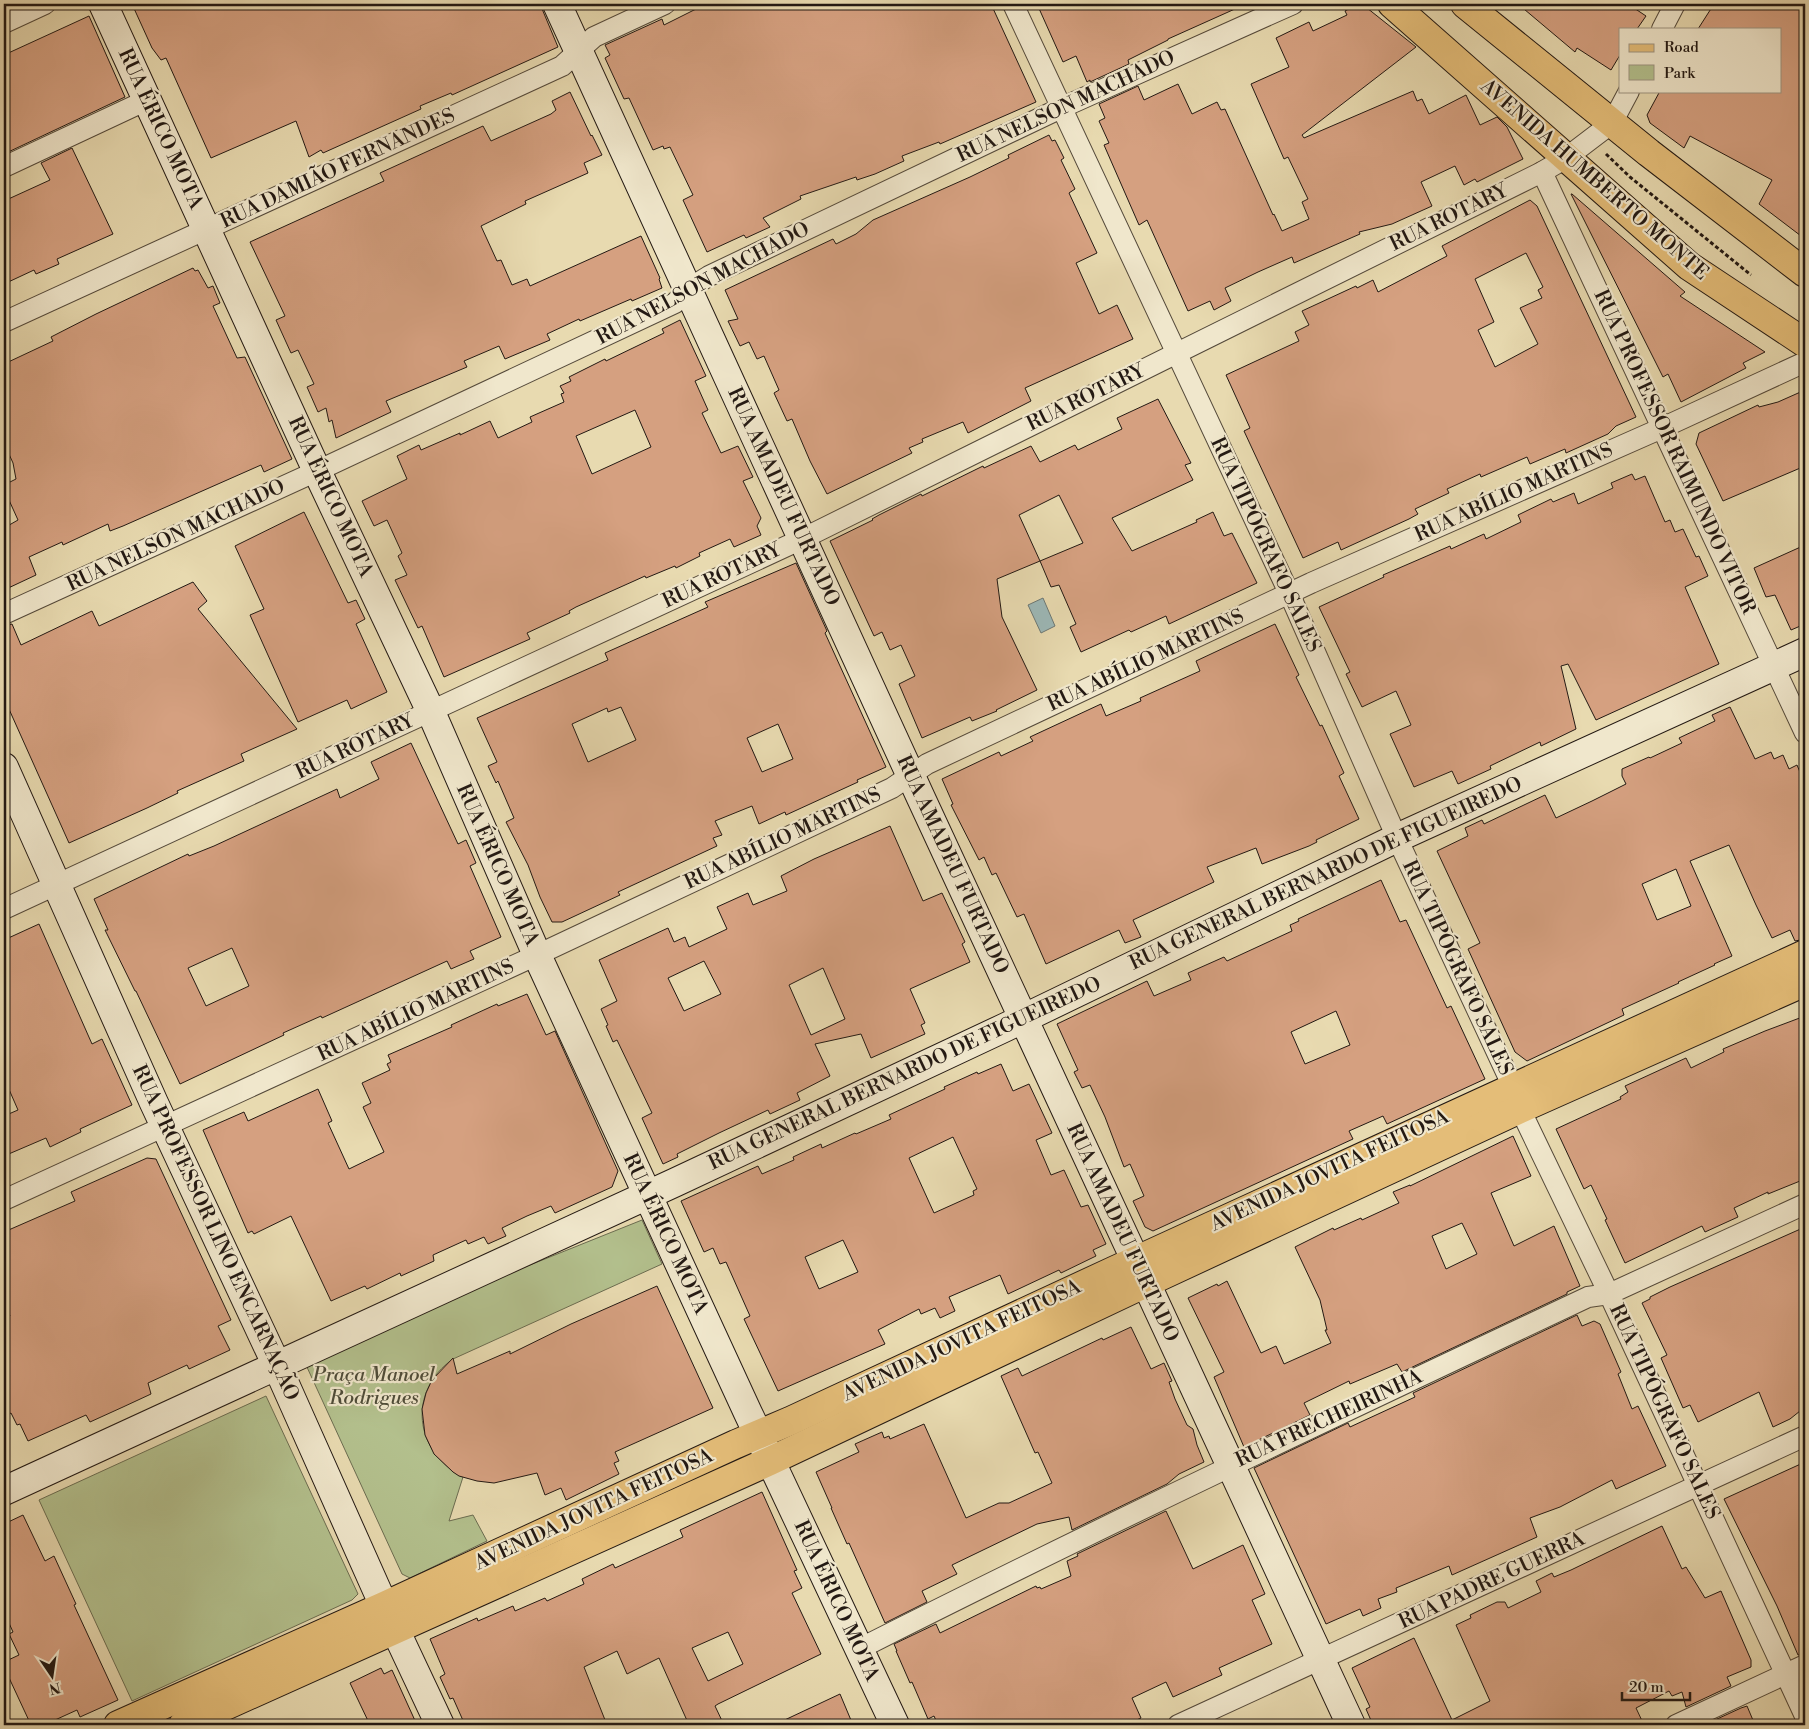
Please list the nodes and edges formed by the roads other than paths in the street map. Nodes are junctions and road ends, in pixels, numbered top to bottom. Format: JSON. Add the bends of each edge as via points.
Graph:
{"nodes":[{"id":1,"x":45,"y":4,"type":"edge"},
{"id":2,"x":103,"y":4,"type":"edge"},
{"id":3,"x":557,"y":4,"type":"edge"},
{"id":4,"x":666,"y":4,"type":"edge"},
{"id":5,"x":1013,"y":4,"type":"edge"},
{"id":6,"x":1293,"y":4,"type":"edge"},
{"id":7,"x":1392,"y":4,"type":"edge"},
{"id":8,"x":1465,"y":4,"type":"edge"},
{"id":9,"x":1675,"y":4,"type":"edge"},
{"id":10,"x":4,"y":23,"type":"edge"},
{"id":11,"x":1663,"y":28,"type":"edge"},
{"id":12,"x":578,"y":52,"type":"junction"},
{"id":13,"x":1628,"y":92,"type":"edge"},
{"id":14,"x":148,"y":100,"type":"junction"},
{"id":15,"x":1061,"y":108,"type":"junction"},
{"id":16,"x":1612,"y":123,"type":"junction"},
{"id":17,"x":1566,"y":158,"type":"junction"},
{"id":18,"x":4,"y":167,"type":"edge"},
{"id":19,"x":1542,"y":172,"type":"junction"},
{"id":20,"x":206,"y":229,"type":"junction"},
{"id":21,"x":1805,"y":273,"type":"edge"},
{"id":22,"x":688,"y":289,"type":"junction"},
{"id":23,"x":4,"y":322,"type":"edge"},
{"id":24,"x":1805,"y":343,"type":"edge"},
{"id":25,"x":1176,"y":354,"type":"junction"},
{"id":26,"x":1805,"y":362,"type":"edge"},
{"id":27,"x":1662,"y":428,"type":"junction"},
{"id":28,"x":317,"y":471,"type":"junction"},
{"id":29,"x":802,"y":539,"type":"junction"},
{"id":30,"x":1289,"y":593,"type":"junction"},
{"id":31,"x":4,"y":614,"type":"edge"},
{"id":32,"x":1805,"y":652,"type":"edge"},
{"id":33,"x":1774,"y":666,"type":"junction"},
{"id":34,"x":431,"y":712,"type":"junction"},
{"id":35,"x":1805,"y":732,"type":"edge"},
{"id":36,"x":4,"y":767,"type":"edge"},
{"id":37,"x":910,"y":774,"type":"junction"},
{"id":38,"x":1397,"y":838,"type":"junction"},
{"id":39,"x":58,"y":884,"type":"junction"},
{"id":40,"x":4,"y":909,"type":"edge"},
{"id":41,"x":1805,"y":954,"type":"edge"},
{"id":42,"x":537,"y":955,"type":"junction"},
{"id":43,"x":1805,"y":982,"type":"edge"},
{"id":44,"x":1023,"y":1019,"type":"junction"},
{"id":45,"x":1516,"y":1098,"type":"junction"},
{"id":46,"x":166,"y":1126,"type":"junction"},
{"id":47,"x":647,"y":1195,"type":"junction"},
{"id":48,"x":4,"y":1200,"type":"edge"},
{"id":49,"x":1805,"y":1204,"type":"edge"},
{"id":50,"x":1141,"y":1272,"type":"junction"},
{"id":51,"x":1609,"y":1294,"type":"junction"},
{"id":52,"x":277,"y":1366,"type":"junction"},
{"id":53,"x":758,"y":1435,"type":"junction"},
{"id":54,"x":1805,"y":1436,"type":"edge"},
{"id":55,"x":770,"y":1461,"type":"junction"},
{"id":56,"x":1230,"y":1466,"type":"junction"},
{"id":57,"x":1698,"y":1486,"type":"junction"},
{"id":58,"x":4,"y":1491,"type":"edge"},
{"id":59,"x":390,"y":1618,"type":"junction"},
{"id":60,"x":859,"y":1650,"type":"junction"},
{"id":61,"x":1322,"y":1660,"type":"junction"},
{"id":62,"x":1805,"y":1665,"type":"edge"},
{"id":63,"x":1786,"y":1674,"type":"junction"},
{"id":64,"x":1805,"y":1716,"type":"edge"},
{"id":65,"x":118,"y":1725,"type":"edge"},
{"id":66,"x":183,"y":1725,"type":"edge"},
{"id":67,"x":440,"y":1725,"type":"edge"},
{"id":68,"x":896,"y":1725,"type":"edge"},
{"id":69,"x":1178,"y":1725,"type":"edge"},
{"id":70,"x":1351,"y":1725,"type":"edge"},
{"id":71,"x":1676,"y":1725,"type":"edge"}],
"edges":[{"from":1,"to":10,"type":"street"},
{"from":2,"to":14,"type":"street","name":"RUA ÉRICO MOTA"},
{"from":3,"to":12,"type":"street","name":"RUA AMADEU FURTADO"},
{"from":4,"to":12,"type":"street","name":"RUA DAMIÃO FERNANDES","via":[[594,37]]},
{"from":5,"to":15,"type":"street","name":"RUA TIPÓGRAFO SALES"},
{"from":6,"to":15,"type":"street","name":"RUA NELSON MACHADO"},
{"from":7,"to":17,"type":"main road","name":"AVENIDA HUMBERTO MONTE"},
{"from":8,"to":16,"type":"main road"},
{"from":9,"to":11,"type":"street"},
{"from":12,"to":20,"type":"street","name":"RUA DAMIÃO FERNANDES","via":[[562,66]]},
{"from":12,"to":22,"type":"street","name":"RUA AMADEU FURTADO"},
{"from":13,"to":16,"type":"street"},
{"from":14,"to":18,"type":"street"},
{"from":14,"to":20,"type":"street","name":"RUA ÉRICO MOTA"},
{"from":15,"to":22,"type":"street","name":"RUA NELSON MACHADO","via":[[709,276]]},
{"from":15,"to":25,"type":"street","name":"RUA TIPÓGRAFO SALES"},
{"from":16,"to":17,"type":"street","name":"RUA ROTARY"},
{"from":16,"to":21,"type":"main road"},
{"from":17,"to":19,"type":"street","name":"RUA ROTARY"},
{"from":17,"to":24,"type":"main road","name":"AVENIDA HUMBERTO MONTE","via":[[1689,266]]},
{"from":19,"to":25,"type":"street","name":"RUA ROTARY"},
{"from":19,"to":27,"type":"street","name":"RUA PROFESSOR RAIMUNDO VITOR"},
{"from":20,"to":23,"type":"street","name":"RUA DAMIÃO FERNANDES"},
{"from":20,"to":28,"type":"street","name":"RUA ÉRICO MOTA"},
{"from":22,"to":28,"type":"street","name":"RUA NELSON MACHADO","via":[[675,303]]},
{"from":22,"to":29,"type":"street","name":"RUA AMADEU FURTADO"},
{"from":25,"to":29,"type":"street","name":"RUA ROTARY"},
{"from":25,"to":30,"type":"street","name":"RUA TIPÓGRAFO SALES"},
{"from":26,"to":27,"type":"street","name":"RUA ABÍLIO MARTINS"},
{"from":27,"to":30,"type":"street","name":"RUA ABÍLIO MARTINS"},
{"from":27,"to":33,"type":"street","name":"RUA PROFESSOR RAIMUNDO VITOR"},
{"from":28,"to":31,"type":"street","name":"RUA NELSON MACHADO"},
{"from":28,"to":34,"type":"street","name":"RUA ÉRICO MOTA"},
{"from":29,"to":34,"type":"street","name":"RUA ROTARY"},
{"from":29,"to":37,"type":"street","name":"RUA AMADEU FURTADO"},
{"from":30,"to":37,"type":"street","name":"RUA ABÍLIO MARTINS"},
{"from":30,"to":38,"type":"street","name":"RUA TIPÓGRAFO SALES"},
{"from":32,"to":33,"type":"street","name":"RUA GENERAL BERNARDO DE FIGUEIREDO"},
{"from":33,"to":35,"type":"street","name":"RUA PROFESSOR RAIMUNDO VITOR"},
{"from":33,"to":38,"type":"street","name":"RUA GENERAL BERNARDO DE FIGUEIREDO"},
{"from":34,"to":39,"type":"street","name":"RUA ROTARY"},
{"from":34,"to":42,"type":"street","name":"RUA ÉRICO MOTA"},
{"from":36,"to":39,"type":"street","name":"RUA PROFESSOR LINO ENCARNAÇÃO"},
{"from":37,"to":42,"type":"street","name":"RUA ABÍLIO MARTINS","via":[[897,786]]},
{"from":37,"to":44,"type":"street","name":"RUA AMADEU FURTADO"},
{"from":38,"to":44,"type":"street","name":"RUA GENERAL BERNARDO DE FIGUEIREDO"},
{"from":38,"to":45,"type":"street","name":"RUA TIPÓGRAFO SALES"},
{"from":39,"to":40,"type":"street","name":"RUA ROTARY"},
{"from":39,"to":46,"type":"street","name":"RUA PROFESSOR LINO ENCARNAÇÃO"},
{"from":41,"to":45,"type":"main road","name":"AVENIDA JOVITA FEITOSA"},
{"from":42,"to":46,"type":"street","name":"RUA ABÍLIO MARTINS"},
{"from":42,"to":47,"type":"street","name":"RUA ÉRICO MOTA"},
{"from":43,"to":45,"type":"main road","name":"AVENIDA JOVITA FEITOSA"},
{"from":44,"to":47,"type":"street","name":"RUA GENERAL BERNARDO DE FIGUEIREDO"},
{"from":44,"to":50,"type":"street","name":"RUA AMADEU FURTADO"},
{"from":45,"to":50,"type":"main road","name":"AVENIDA JOVITA FEITOSA"},
{"from":45,"to":51,"type":"street","name":"RUA TIPÓGRAFO SALES"},
{"from":46,"to":48,"type":"street","name":"RUA ABÍLIO MARTINS"},
{"from":46,"to":52,"type":"street","name":"RUA PROFESSOR LINO ENCARNAÇÃO"},
{"from":47,"to":52,"type":"street","name":"RUA GENERAL BERNARDO DE FIGUEIREDO"},
{"from":47,"to":53,"type":"street","name":"RUA ÉRICO MOTA"},
{"from":49,"to":51,"type":"street","name":"RUA FRECHEIRINHA"},
{"from":50,"to":53,"type":"main road","name":"AVENIDA JOVITA FEITOSA"},
{"from":50,"to":55,"type":"main road","name":"AVENIDA JOVITA FEITOSA"},
{"from":50,"to":56,"type":"street","name":"RUA AMADEU FURTADO"},
{"from":51,"to":56,"type":"street","name":"RUA FRECHEIRINHA","via":[[1588,1296]]},
{"from":51,"to":57,"type":"street","name":"RUA TIPÓGRAFO SALES"},
{"from":52,"to":58,"type":"street","name":"RUA GENERAL BERNARDO DE FIGUEIREDO"},
{"from":52,"to":59,"type":"street","name":"RUA PROFESSOR LINO ENCARNAÇÃO"},
{"from":53,"to":55,"type":"street","name":"RUA ÉRICO MOTA"},
{"from":53,"to":59,"type":"main road","name":"AVENIDA JOVITA FEITOSA"},
{"from":54,"to":57,"type":"street","name":"RUA PADRE GUERRA"},
{"from":55,"to":59,"type":"main road","name":"AVENIDA JOVITA FEITOSA"},
{"from":55,"to":60,"type":"street","name":"RUA ÉRICO MOTA"},
{"from":56,"to":60,"type":"street","name":"RUA FRECHEIRINHA"},
{"from":56,"to":61,"type":"street","name":"RUA AMADEU FURTADO"},
{"from":57,"to":61,"type":"street","name":"RUA PADRE GUERRA"},
{"from":57,"to":63,"type":"street","name":"RUA TIPÓGRAFO SALES"},
{"from":59,"to":65,"type":"main road","name":"AVENIDA JOVITA FEITOSA"},
{"from":59,"to":66,"type":"main road","name":"AVENIDA JOVITA FEITOSA"},
{"from":59,"to":67,"type":"street","name":"RUA PROFESSOR LINO ENCARNAÇÃO"},
{"from":60,"to":68,"type":"street","name":"RUA ÉRICO MOTA"},
{"from":61,"to":69,"type":"street","name":"RUA PADRE GUERRA"},
{"from":61,"to":70,"type":"street","name":"RUA AMADEU FURTADO"},
{"from":62,"to":63,"type":"street"},
{"from":63,"to":64,"type":"street","name":"RUA TIPÓGRAFO SALES"},
{"from":63,"to":71,"type":"street"}]}
